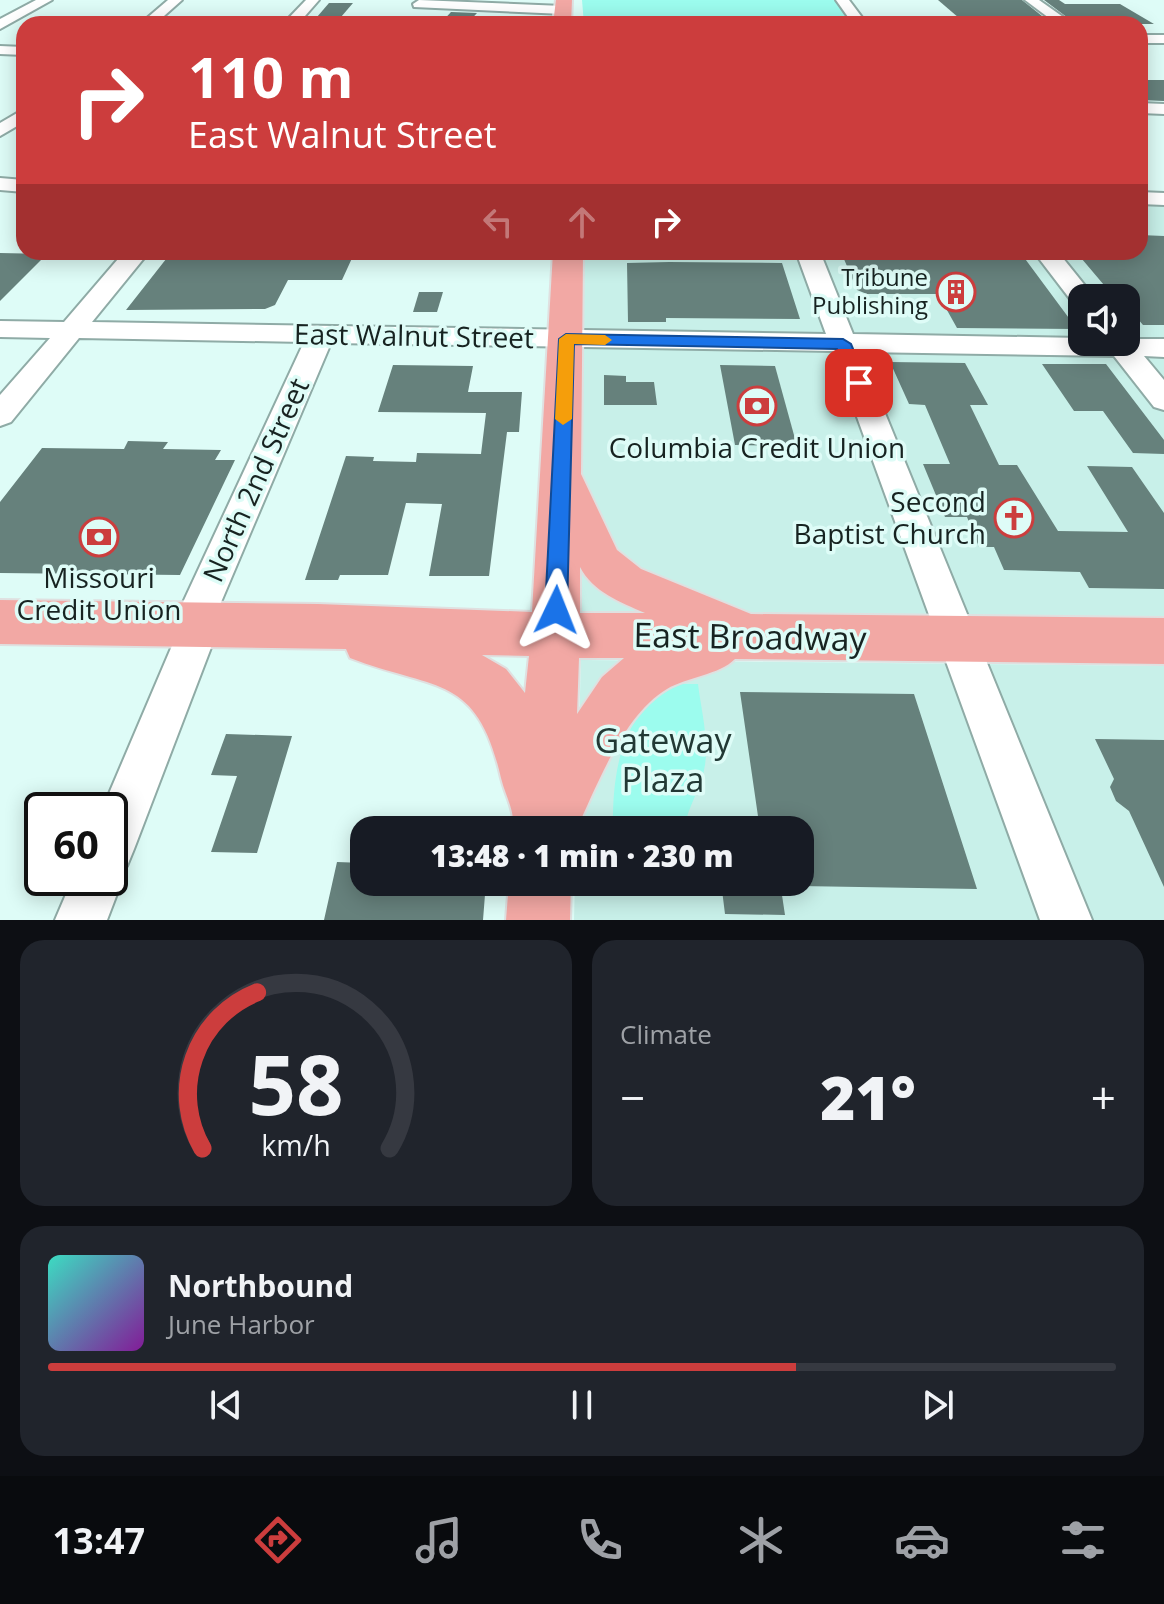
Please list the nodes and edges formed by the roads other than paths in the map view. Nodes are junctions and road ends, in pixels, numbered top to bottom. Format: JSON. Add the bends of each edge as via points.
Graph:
{"nodes":[{"id":1,"x":46,"y":0,"type":"edge"},
{"id":2,"x":176,"y":0,"type":"edge"},
{"id":3,"x":313,"y":0,"type":"edge"},
{"id":4,"x":1031,"y":0,"type":"edge"},
{"id":5,"x":418,"y":6,"type":"edge"},
{"id":6,"x":566,"y":8,"type":"edge"},
{"id":7,"x":17,"y":16,"type":"edge"},
{"id":8,"x":157,"y":16,"type":"edge"},
{"id":9,"x":298,"y":16,"type":"edge"},
{"id":10,"x":1054,"y":16,"type":"edge"},
{"id":11,"x":130,"y":260,"type":"edge"},
{"id":12,"x":568,"y":260,"type":"edge"},
{"id":13,"x":811,"y":260,"type":"edge"},
{"id":14,"x":1052,"y":260,"type":"edge"},
{"id":15,"x":1071,"y":284,"type":"edge"},
{"id":16,"x":0,"y":329,"type":"edge"},
{"id":17,"x":71,"y":330,"type":"junction"},
{"id":18,"x":321,"y":335,"type":"junction"},
{"id":19,"x":566,"y":339,"type":"junction"},
{"id":20,"x":843,"y":344,"type":"junction"},
{"id":21,"x":1068,"y":345,"type":"edge"},
{"id":22,"x":1140,"y":346,"type":"edge"},
{"id":23,"x":1164,"y":348,"type":"edge"},
{"id":24,"x":1128,"y":356,"type":"edge"},
{"id":25,"x":1164,"y":400,"type":"edge"},
{"id":26,"x":0,"y":415,"type":"edge"},
{"id":27,"x":561,"y":474,"type":"junction"},
{"id":28,"x":0,"y":622,"type":"edge"},
{"id":29,"x":196,"y":624,"type":"junction"},
{"id":30,"x":318,"y":626,"type":"junction"},
{"id":31,"x":555,"y":635,"type":"junction"},
{"id":32,"x":747,"y":637,"type":"junction"},
{"id":33,"x":958,"y":640,"type":"junction"},
{"id":34,"x":1164,"y":641,"type":"edge"},
{"id":35,"x":128,"y":802,"type":"edge"},
{"id":36,"x":539,"y":816,"type":"edge"},
{"id":37,"x":544,"y":816,"type":"edge"},
{"id":38,"x":551,"y":816,"type":"edge"},
{"id":39,"x":91,"y":896,"type":"edge"},
{"id":40,"x":539,"y":896,"type":"edge"},
{"id":41,"x":81,"y":920,"type":"edge"},
{"id":42,"x":538,"y":920,"type":"edge"},
{"id":43,"x":1066,"y":920,"type":"edge"}],
"edges":[{"from":1,"to":7,"type":"street"},
{"from":2,"to":8,"type":"street"},
{"from":3,"to":9,"type":"street"},
{"from":4,"to":10,"type":"street"},
{"from":5,"to":6,"type":"street"},
{"from":11,"to":17,"type":"street"},
{"from":12,"to":19,"type":"main road"},
{"from":13,"to":20,"type":"street"},
{"from":14,"to":15,"type":"street"},
{"from":16,"to":17,"type":"street","name":"East Walnut Street"},
{"from":17,"to":18,"type":"street","name":"East Walnut Street"},
{"from":17,"to":26,"type":"street"},
{"from":18,"to":19,"type":"street","name":"East Walnut Street"},
{"from":18,"to":29,"type":"street","name":"North 2nd Street"},
{"from":19,"to":20,"type":"street","name":"East Walnut Street"},
{"from":19,"to":27,"type":"main road"},
{"from":20,"to":21,"type":"street","name":"East Walnut Street"},
{"from":20,"to":33,"type":"street"},
{"from":22,"to":23,"type":"street","name":"East Walnut Street"},
{"from":24,"to":25,"type":"street"},
{"from":27,"to":31,"type":"main road"},
{"from":27,"to":32,"type":"main road","via":[[601,563],[625,583]]},
{"from":28,"to":29,"type":"main road","name":"East Broadway"},
{"from":29,"to":30,"type":"main road","name":"East Broadway"},
{"from":29,"to":35,"type":"street","name":"North 2nd Street"},
{"from":30,"to":31,"type":"main road","name":"East Broadway"},
{"from":30,"to":36,"type":"main road","via":[[476,678],[498,700],[519,736]]},
{"from":31,"to":32,"type":"main road","name":"East Broadway"},
{"from":31,"to":37,"type":"main road"},
{"from":32,"to":33,"type":"main road","name":"East Broadway"},
{"from":32,"to":38,"type":"main road","via":[[675,658],[631,684]]},
{"from":33,"to":34,"type":"main road","name":"East Broadway"},
{"from":33,"to":43,"type":"street"},
{"from":39,"to":41,"type":"street"},
{"from":40,"to":42,"type":"main road"}]}
